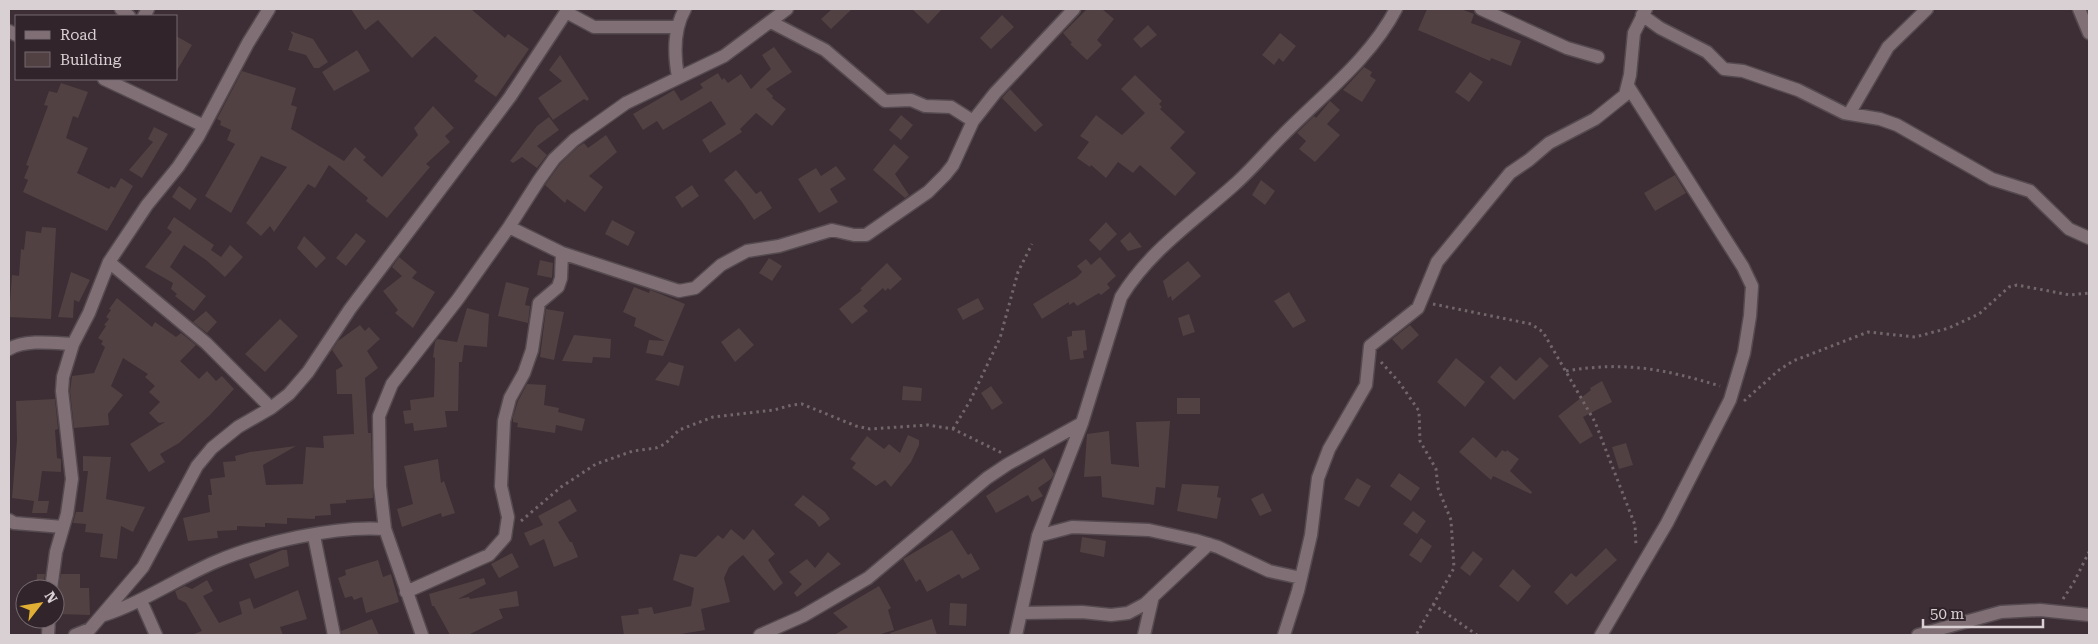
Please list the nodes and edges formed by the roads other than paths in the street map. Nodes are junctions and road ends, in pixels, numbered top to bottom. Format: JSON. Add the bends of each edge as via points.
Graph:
{"nodes":[{"id":1,"x":269,"y":9,"type":"edge"},
{"id":2,"x":685,"y":9,"type":"edge"},
{"id":3,"x":787,"y":9,"type":"edge"},
{"id":4,"x":1074,"y":9,"type":"edge"},
{"id":5,"x":1396,"y":9,"type":"edge"},
{"id":6,"x":1480,"y":9,"type":"edge"},
{"id":7,"x":1927,"y":9,"type":"edge"},
{"id":8,"x":2079,"y":9,"type":"edge"},
{"id":9,"x":567,"y":10,"type":"edge"},
{"id":10,"x":1644,"y":12,"type":"edge"},
{"id":11,"x":771,"y":22,"type":"junction"},
{"id":12,"x":677,"y":27,"type":"junction"},
{"id":13,"x":2089,"y":33,"type":"edge"},
{"id":14,"x":1598,"y":57,"type":"dead end"},
{"id":15,"x":678,"y":77,"type":"junction"},
{"id":16,"x":108,"y":80,"type":"edge"},
{"id":17,"x":1628,"y":86,"type":"junction"},
{"id":18,"x":1850,"y":114,"type":"junction"},
{"id":19,"x":973,"y":121,"type":"junction"},
{"id":20,"x":204,"y":126,"type":"junction"},
{"id":21,"x":509,"y":227,"type":"junction"},
{"id":22,"x":2089,"y":238,"type":"edge"},
{"id":23,"x":562,"y":254,"type":"junction"},
{"id":24,"x":109,"y":262,"type":"junction"},
{"id":25,"x":73,"y":344,"type":"junction"},
{"id":26,"x":9,"y":348,"type":"edge"},
{"id":27,"x":271,"y":408,"type":"junction"},
{"id":28,"x":1082,"y":423,"type":"junction"},
{"id":29,"x":9,"y":520,"type":"edge"},
{"id":30,"x":63,"y":528,"type":"junction"},
{"id":31,"x":385,"y":529,"type":"junction"},
{"id":32,"x":314,"y":536,"type":"junction"},
{"id":33,"x":1038,"y":536,"type":"junction"},
{"id":34,"x":1209,"y":544,"type":"junction"},
{"id":35,"x":1301,"y":578,"type":"junction"},
{"id":36,"x":52,"y":579,"type":"edge"},
{"id":37,"x":406,"y":592,"type":"junction"},
{"id":38,"x":1153,"y":596,"type":"junction"},
{"id":39,"x":141,"y":601,"type":"junction"},
{"id":40,"x":1021,"y":613,"type":"junction"},
{"id":41,"x":2089,"y":614,"type":"edge"},
{"id":42,"x":101,"y":616,"type":"junction"},
{"id":43,"x":91,"y":632,"type":"edge"},
{"id":44,"x":76,"y":635,"type":"edge"},
{"id":45,"x":156,"y":635,"type":"edge"},
{"id":46,"x":334,"y":635,"type":"edge"},
{"id":47,"x":422,"y":635,"type":"edge"},
{"id":48,"x":760,"y":635,"type":"edge"},
{"id":49,"x":1016,"y":635,"type":"edge"},
{"id":50,"x":1144,"y":635,"type":"edge"},
{"id":51,"x":1284,"y":635,"type":"edge"},
{"id":52,"x":1601,"y":635,"type":"edge"},
{"id":53,"x":1918,"y":635,"type":"edge"}],
"edges":[{"from":1,"to":20,"type":"street"},
{"from":2,"to":12,"type":"street"},
{"from":3,"to":11,"type":"street"},
{"from":4,"to":19,"type":"street","via":[[1007,79]]},
{"from":5,"to":28,"type":"street","via":[[1379,35],[1340,79],[1235,184],[1168,241],[1132,279],[1114,317]]},
{"from":6,"to":14,"type":"street","via":[[1567,48]]},
{"from":7,"to":18,"type":"street","via":[[1888,47]]},
{"from":8,"to":13,"type":"street"},
{"from":9,"to":12,"type":"street","via":[[594,27]]},
{"from":9,"to":27,"type":"street","via":[[510,98],[350,309],[308,372]]},
{"from":10,"to":17,"type":"street","via":[[1631,48]]},
{"from":10,"to":18,"type":"street","via":[[1660,28],[1706,52],[1724,69],[1743,71],[1798,90]]},
{"from":11,"to":15,"type":"street","via":[[724,56]]},
{"from":11,"to":19,"type":"street","via":[[826,50],[885,101],[911,100],[925,106],[951,107]]},
{"from":12,"to":15,"type":"street"},
{"from":15,"to":21,"type":"street","via":[[626,103],[574,140],[554,159]]},
{"from":16,"to":20,"type":"street"},
{"from":17,"to":35,"type":"street","via":[[1625,95],[1595,119],[1549,143],[1510,173],[1437,262],[1422,302],[1368,350],[1366,385],[1329,449],[1318,478],[1311,535]]},
{"from":17,"to":52,"type":"street","via":[[1752,286],[1744,353],[1730,400],[1667,523]]},
{"from":18,"to":22,"type":"street","via":[[1898,125],[1992,179],[2030,191],[2069,229]]},
{"from":19,"to":23,"type":"street","via":[[945,175],[928,192],[866,234],[832,230],[779,246],[747,250],[720,265],[700,286],[689,291],[666,287]]},
{"from":20,"to":24,"type":"street"},
{"from":21,"to":23,"type":"street"},
{"from":21,"to":31,"type":"street","via":[[392,384],[383,402],[379,416],[379,443]]},
{"from":23,"to":37,"type":"street","via":[[558,287],[539,303],[532,350],[506,407],[501,486],[508,517],[507,532],[489,555]]},
{"from":24,"to":25,"type":"street"},
{"from":24,"to":27,"type":"street","via":[[206,342]]},
{"from":25,"to":26,"type":"street","via":[[48,342]]},
{"from":25,"to":30,"type":"street","via":[[63,377],[72,478]]},
{"from":27,"to":42,"type":"street","via":[[238,427],[212,448],[197,466],[143,567]]},
{"from":28,"to":33,"type":"street"},
{"from":28,"to":48,"type":"street","via":[[1015,460],[960,499],[868,578],[803,616]]},
{"from":29,"to":30,"type":"street"},
{"from":30,"to":36,"type":"street"},
{"from":31,"to":32,"type":"street","via":[[363,527]]},
{"from":31,"to":37,"type":"street"},
{"from":32,"to":39,"type":"street","via":[[280,542],[216,562]]},
{"from":32,"to":46,"type":"street"},
{"from":33,"to":34,"type":"street","via":[[1072,527],[1131,528]]},
{"from":33,"to":40,"type":"street"},
{"from":34,"to":35,"type":"street","via":[[1269,571]]},
{"from":34,"to":38,"type":"street"},
{"from":35,"to":51,"type":"street"},
{"from":37,"to":47,"type":"street"},
{"from":38,"to":40,"type":"street","via":[[1138,609],[1120,614]]},
{"from":38,"to":50,"type":"street"},
{"from":39,"to":42,"type":"street"},
{"from":39,"to":45,"type":"street"},
{"from":40,"to":49,"type":"street"},
{"from":41,"to":53,"type":"street","via":[[2040,610],[2001,612]]},
{"from":42,"to":43,"type":"street"},
{"from":43,"to":44,"type":"street"}]}
